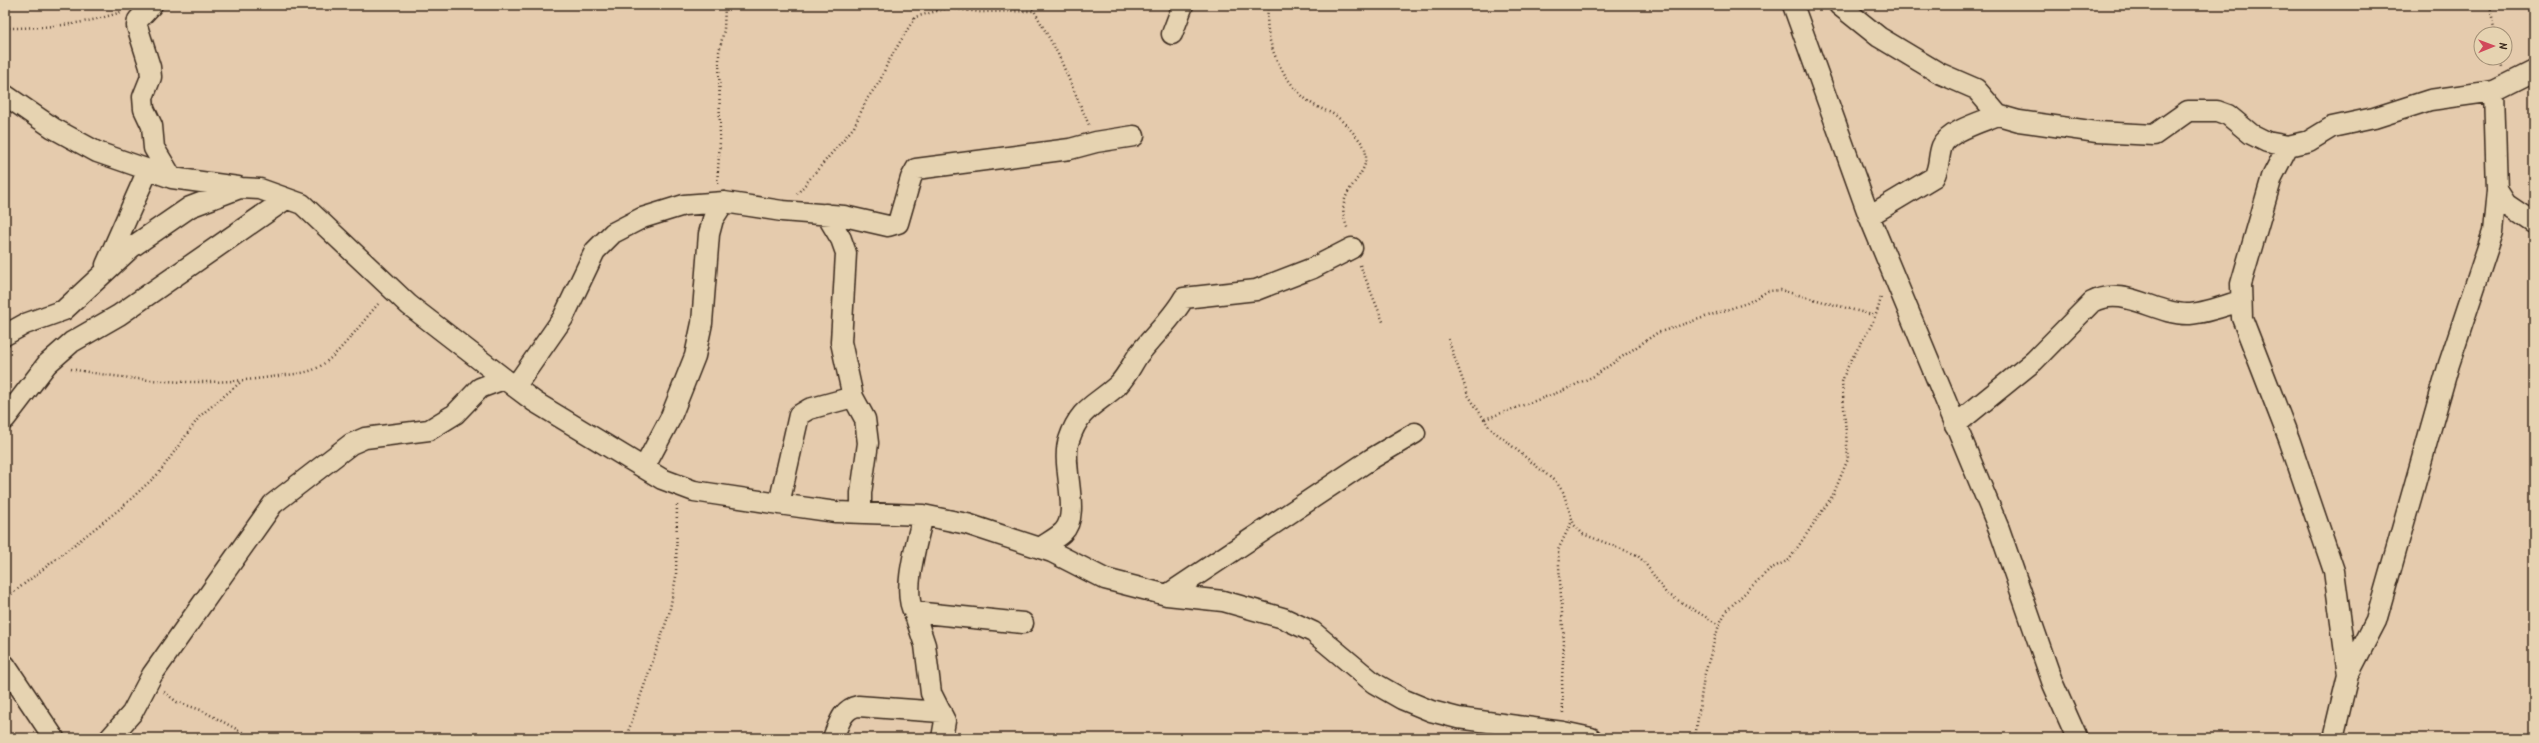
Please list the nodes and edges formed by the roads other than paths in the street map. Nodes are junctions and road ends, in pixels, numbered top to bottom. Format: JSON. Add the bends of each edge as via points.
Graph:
{"nodes":[{"id":1,"x":152,"y":5,"type":"edge"},
{"id":2,"x":1183,"y":5,"type":"edge"},
{"id":3,"x":1794,"y":5,"type":"edge"},
{"id":4,"x":1839,"y":5,"type":"edge"},
{"id":5,"x":1172,"y":34,"type":"dead end"},
{"id":6,"x":2534,"y":71,"type":"edge"},
{"id":7,"x":2494,"y":91,"type":"junction"},
{"id":8,"x":5,"y":95,"type":"edge"},
{"id":9,"x":1998,"y":115,"type":"junction"},
{"id":10,"x":1134,"y":136,"type":"dead end"},
{"id":11,"x":2288,"y":146,"type":"junction"},
{"id":12,"x":148,"y":170,"type":"junction"},
{"id":13,"x":172,"y":178,"type":"junction"},
{"id":14,"x":240,"y":188,"type":"junction"},
{"id":15,"x":2497,"y":190,"type":"junction"},
{"id":16,"x":286,"y":199,"type":"junction"},
{"id":17,"x":720,"y":203,"type":"junction"},
{"id":18,"x":826,"y":214,"type":"junction"},
{"id":19,"x":1869,"y":216,"type":"junction"},
{"id":20,"x":2534,"y":223,"type":"edge"},
{"id":21,"x":1352,"y":248,"type":"road end"},
{"id":22,"x":103,"y":272,"type":"junction"},
{"id":23,"x":2242,"y":301,"type":"junction"},
{"id":24,"x":5,"y":335,"type":"edge"},
{"id":25,"x":509,"y":383,"type":"junction"},
{"id":26,"x":853,"y":397,"type":"junction"},
{"id":27,"x":5,"y":419,"type":"edge"},
{"id":28,"x":1955,"y":425,"type":"junction"},
{"id":29,"x":1415,"y":433,"type":"dead end"},
{"id":30,"x":644,"y":468,"type":"junction"},
{"id":31,"x":779,"y":504,"type":"junction"},
{"id":32,"x":861,"y":512,"type":"junction"},
{"id":33,"x":923,"y":515,"type":"junction"},
{"id":34,"x":1040,"y":548,"type":"junction"},
{"id":35,"x":1167,"y":595,"type":"junction"},
{"id":36,"x":914,"y":612,"type":"junction"},
{"id":37,"x":1023,"y":623,"type":"dead end"},
{"id":38,"x":5,"y":665,"type":"edge"},
{"id":39,"x":2348,"y":675,"type":"junction"},
{"id":40,"x":941,"y":712,"type":"junction"},
{"id":41,"x":1569,"y":734,"type":"edge"},
{"id":42,"x":54,"y":738,"type":"edge"},
{"id":43,"x":110,"y":738,"type":"edge"},
{"id":44,"x":833,"y":738,"type":"edge"},
{"id":45,"x":942,"y":738,"type":"edge"},
{"id":46,"x":1591,"y":738,"type":"edge"},
{"id":47,"x":2077,"y":738,"type":"edge"},
{"id":48,"x":2333,"y":738,"type":"edge"}],
"edges":[{"from":1,"to":13,"type":"street","via":[[138,20],[137,26],[151,77],[142,102],[152,126],[154,148]]},
{"from":2,"to":5,"type":"street"},
{"from":3,"to":19,"type":"street"},
{"from":4,"to":9,"type":"street","via":[[1879,37],[1939,73],[1976,89]]},
{"from":6,"to":7,"type":"street"},
{"from":7,"to":11,"type":"street","via":[[2430,100],[2374,118],[2332,127],[2309,141]]},
{"from":7,"to":15,"type":"street"},
{"from":8,"to":12,"type":"street","via":[[82,146]]},
{"from":9,"to":11,"type":"street","via":[[2019,121],[2097,132],[2154,135],[2188,111],[2218,111],[2228,115],[2250,134],[2267,142]]},
{"from":9,"to":19,"type":"street","via":[[1948,138],[1942,146],[1934,177]]},
{"from":10,"to":18,"type":"street","via":[[1096,142],[1070,150],[916,169],[898,223],[893,225],[874,224]]},
{"from":11,"to":23,"type":"street","via":[[2272,177],[2241,284]]},
{"from":12,"to":13,"type":"street"},
{"from":12,"to":22,"type":"street"},
{"from":13,"to":14,"type":"street"},
{"from":14,"to":16,"type":"street","via":[[260,189]]},
{"from":14,"to":22,"type":"street","via":[[190,207],[132,247]]},
{"from":15,"to":20,"type":"street","via":[[2506,204]]},
{"from":15,"to":39,"type":"street","via":[[2493,232],[2451,358],[2376,621]]},
{"from":16,"to":25,"type":"street","via":[[302,204],[391,289]]},
{"from":16,"to":27,"type":"street","via":[[119,315],[72,342],[47,364]]},
{"from":17,"to":18,"type":"street"},
{"from":17,"to":25,"type":"street","via":[[684,205],[642,218],[613,233],[595,251],[563,318]]},
{"from":17,"to":30,"type":"street","via":[[712,219],[709,234],[702,323],[695,356],[670,419]]},
{"from":18,"to":26,"type":"street","via":[[846,253],[841,342]]},
{"from":19,"to":28,"type":"street"},
{"from":21,"to":34,"type":"street","via":[[1313,268],[1256,290],[1184,298],[1170,319],[1160,327],[1155,337],[1139,354],[1119,384],[1080,415],[1068,441],[1066,465],[1071,511],[1068,525],[1063,532]]},
{"from":22,"to":24,"type":"street","via":[[64,310],[24,324]]},
{"from":23,"to":28,"type":"street","via":[[2189,314],[2114,296],[2100,298],[2092,302],[2034,361]]},
{"from":23,"to":39,"type":"street","via":[[2242,318],[2289,439],[2334,571]]},
{"from":25,"to":30,"type":"street","via":[[535,402]]},
{"from":25,"to":43,"type":"street","via":[[480,388],[455,414],[429,430],[365,438],[351,444],[273,504],[152,675],[132,714]]},
{"from":26,"to":31,"type":"street","via":[[809,409],[799,415]]},
{"from":26,"to":32,"type":"street","via":[[865,419],[868,443]]},
{"from":28,"to":47,"type":"street","via":[[1999,529],[2053,684]]},
{"from":29,"to":35,"type":"street"},
{"from":30,"to":31,"type":"street","via":[[694,491]]},
{"from":31,"to":32,"type":"street","via":[[836,512]]},
{"from":32,"to":33,"type":"street"},
{"from":33,"to":34,"type":"street","via":[[967,524]]},
{"from":33,"to":36,"type":"street","via":[[908,591]]},
{"from":34,"to":35,"type":"street","via":[[1105,579]]},
{"from":35,"to":41,"type":"street","via":[[1223,601],[1283,618],[1313,632],[1374,682],[1402,699],[1431,711],[1458,718]]},
{"from":36,"to":37,"type":"street"},
{"from":36,"to":40,"type":"street","via":[[925,645],[931,693]]},
{"from":38,"to":42,"type":"street"},
{"from":39,"to":48,"type":"street"},
{"from":40,"to":44,"type":"street","via":[[858,706],[844,712]]},
{"from":40,"to":45,"type":"street","via":[[945,726]]},
{"from":41,"to":46,"type":"street"}]}
